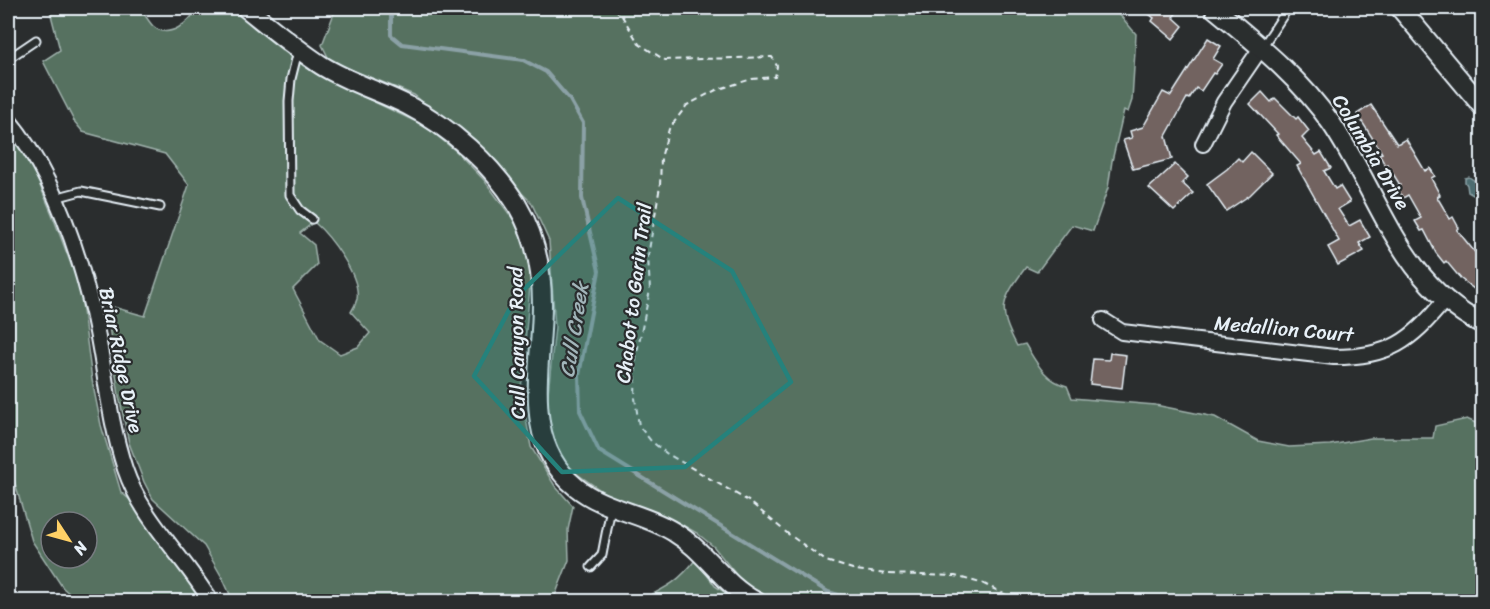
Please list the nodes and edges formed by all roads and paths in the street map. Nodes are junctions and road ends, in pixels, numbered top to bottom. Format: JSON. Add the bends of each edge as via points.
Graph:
{"nodes":[{"id":1,"x":246,"y":8,"type":"edge"},
{"id":2,"x":614,"y":8,"type":"edge"},
{"id":3,"x":1214,"y":8,"type":"edge"},
{"id":4,"x":1288,"y":8,"type":"edge"},
{"id":5,"x":1400,"y":8,"type":"edge"},
{"id":6,"x":36,"y":40,"type":"dead end"},
{"id":7,"x":1261,"y":48,"type":"junction"},
{"id":8,"x":299,"y":49,"type":"junction"},
{"id":9,"x":8,"y":59,"type":"edge"},
{"id":10,"x":1482,"y":106,"type":"edge"},
{"id":11,"x":8,"y":119,"type":"edge"},
{"id":12,"x":1203,"y":144,"type":"dead end"},
{"id":13,"x":55,"y":198,"type":"junction"},
{"id":14,"x":160,"y":207,"type":"dead end"},
{"id":15,"x":312,"y":219,"type":"dead end"},
{"id":16,"x":1445,"y":300,"type":"junction"},
{"id":17,"x":1103,"y":320,"type":"dead end"},
{"id":18,"x":1482,"y":324,"type":"edge"},
{"id":19,"x":611,"y":506,"type":"junction"},
{"id":20,"x":591,"y":567,"type":"dead end"},
{"id":21,"x":211,"y":602,"type":"edge"},
{"id":22,"x":757,"y":602,"type":"edge"},
{"id":23,"x":1020,"y":602,"type":"edge"}],
"edges":[{"from":1,"to":8,"type":"street","name":"Cull Canyon Road"},
{"from":2,"to":23,"type":"path","name":"Chabot to Garin Trail","via":[[639,44],[664,60],[771,57],[777,66],[775,76],[716,90],[687,105],[669,129],[661,158],[648,256],[650,290],[636,357],[639,426],[666,453],[750,502],[826,561],[886,574],[955,576],[984,584]]},
{"from":3,"to":7,"type":"street","name":"Columbia Drive"},
{"from":4,"to":7,"type":"lane"},
{"from":5,"to":10,"type":"street"},
{"from":6,"to":9,"type":"lane"},
{"from":7,"to":12,"type":"street","via":[[1224,102]]},
{"from":7,"to":16,"type":"street","name":"Columbia Drive","via":[[1297,81],[1325,115],[1407,256]]},
{"from":8,"to":15,"type":"lane","via":[[289,101],[290,195]]},
{"from":8,"to":19,"type":"street","name":"Cull Canyon Road","via":[[343,76],[410,106],[446,131],[486,166],[516,204],[532,237],[541,280],[538,408],[542,440],[570,483]]},
{"from":11,"to":13,"type":"street","name":"Briar Ridge Drive"},
{"from":13,"to":14,"type":"lane","via":[[81,191]]},
{"from":13,"to":21,"type":"street","name":"Briar Ridge Drive","via":[[93,313],[113,426],[126,471],[144,511],[196,576]]},
{"from":16,"to":17,"type":"street","name":"Medallion Court","via":[[1406,340],[1381,352],[1350,357],[1122,332]]},
{"from":16,"to":18,"type":"street","name":"Columbia Drive"},
{"from":19,"to":20,"type":"lane","via":[[602,555]]},
{"from":19,"to":22,"type":"street","name":"Cull Canyon Road","via":[[677,533],[731,586]]}]}
